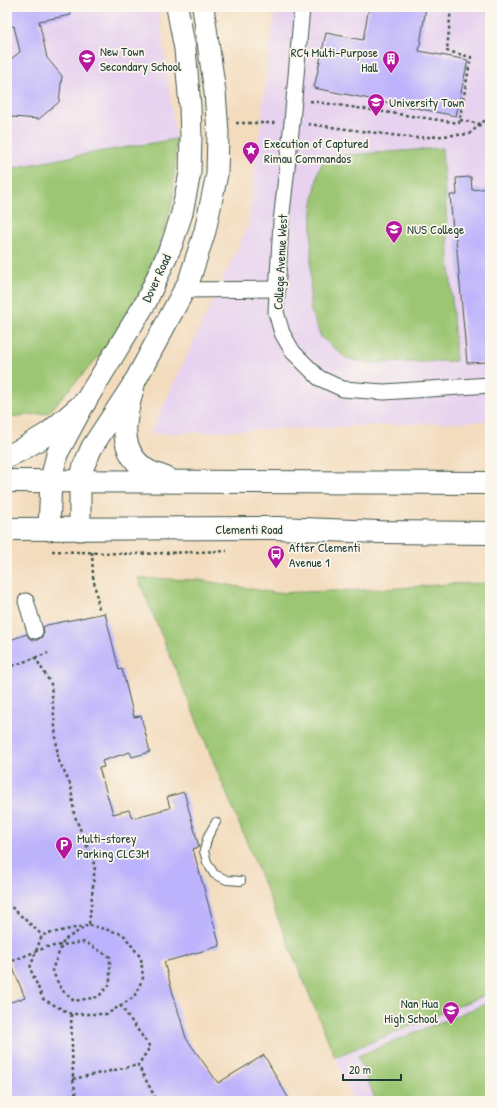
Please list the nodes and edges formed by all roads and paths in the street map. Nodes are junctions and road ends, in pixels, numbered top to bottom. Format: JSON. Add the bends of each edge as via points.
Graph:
{"nodes":[{"id":1,"x":177,"y":7,"type":"edge"},
{"id":2,"x":203,"y":7,"type":"edge"},
{"id":3,"x":302,"y":7,"type":"edge"},
{"id":4,"x":451,"y":7,"type":"edge"},
{"id":5,"x":308,"y":100,"type":"dead end"},
{"id":6,"x":234,"y":116,"type":"dead end"},
{"id":7,"x":490,"y":116,"type":"edge"},
{"id":8,"x":460,"y":120,"type":"junction"},
{"id":9,"x":292,"y":122,"type":"junction"},
{"id":10,"x":309,"y":124,"type":"dead end"},
{"id":11,"x":480,"y":124,"type":"junction"},
{"id":12,"x":277,"y":289,"type":"junction"},
{"id":13,"x":183,"y":290,"type":"junction"},
{"id":14,"x":134,"y":383,"type":"junction"},
{"id":15,"x":490,"y":385,"type":"edge"},
{"id":16,"x":85,"y":402,"type":"junction"},
{"id":17,"x":7,"y":457,"type":"edge"},
{"id":18,"x":7,"y":480,"type":"edge"},
{"id":19,"x":51,"y":480,"type":"junction"},
{"id":20,"x":80,"y":481,"type":"junction"},
{"id":21,"x":173,"y":481,"type":"junction"},
{"id":22,"x":490,"y":482,"type":"edge"},
{"id":23,"x":7,"y":529,"type":"edge"},
{"id":24,"x":49,"y":530,"type":"junction"},
{"id":25,"x":80,"y":530,"type":"junction"},
{"id":26,"x":490,"y":533,"type":"edge"},
{"id":27,"x":270,"y":549,"type":"dead end"},
{"id":28,"x":277,"y":549,"type":"dead end"},
{"id":29,"x":232,"y":550,"type":"dead end"},
{"id":30,"x":49,"y":551,"type":"dead end"},
{"id":31,"x":92,"y":552,"type":"junction"},
{"id":32,"x":26,"y":601,"type":"dead end"},
{"id":33,"x":99,"y":609,"type":"dead end"},
{"id":34,"x":35,"y":631,"type":"dead end"},
{"id":35,"x":48,"y":652,"type":"dead end"},
{"id":36,"x":35,"y":657,"type":"junction"},
{"id":37,"x":7,"y":668,"type":"edge"},
{"id":38,"x":216,"y":822,"type":"dead end"},
{"id":39,"x":241,"y":880,"type":"dead end"},
{"id":40,"x":7,"y":903,"type":"edge"},
{"id":41,"x":89,"y":925,"type":"junction"},
{"id":42,"x":42,"y":935,"type":"junction"},
{"id":43,"x":62,"y":945,"type":"junction"},
{"id":44,"x":36,"y":952,"type":"junction"},
{"id":45,"x":7,"y":963,"type":"edge"},
{"id":46,"x":120,"y":1005,"type":"junction"},
{"id":47,"x":71,"y":1014,"type":"junction"},
{"id":48,"x":138,"y":1064,"type":"junction"},
{"id":49,"x":73,"y":1079,"type":"junction"},
{"id":50,"x":77,"y":1101,"type":"edge"},
{"id":51,"x":157,"y":1101,"type":"edge"}],
"edges":[{"from":1,"to":16,"type":"street","name":"Dover Road","via":[[185,50],[191,137],[190,173],[182,213],[172,244],[146,302]]},
{"from":2,"to":13,"type":"street","via":[[215,92],[217,174],[205,231],[189,281]]},
{"from":3,"to":9,"type":"street","name":"College Avenue West"},
{"from":4,"to":8,"type":"path","via":[[447,51],[472,57]]},
{"from":5,"to":8,"type":"path","via":[[460,123]]},
{"from":6,"to":9,"type":"path","via":[[235,123]]},
{"from":7,"to":11,"type":"path"},
{"from":8,"to":11,"type":"path"},
{"from":9,"to":12,"type":"street","name":"College Avenue West","via":[[281,222]]},
{"from":10,"to":11,"type":"path","via":[[415,138],[469,134]]},
{"from":12,"to":13,"type":"street"},
{"from":12,"to":15,"type":"street","name":"College Avenue West","via":[[276,312],[282,333],[293,352],[325,381],[343,389],[384,392]]},
{"from":13,"to":14,"type":"street"},
{"from":14,"to":20,"type":"street","via":[[92,447]]},
{"from":14,"to":21,"type":"main road","via":[[126,416],[125,436],[128,447],[143,468]]},
{"from":16,"to":17,"type":"main road","via":[[49,433]]},
{"from":16,"to":19,"type":"street","name":"Dover Road","via":[[58,454]]},
{"from":18,"to":19,"type":"main road"},
{"from":19,"to":20,"type":"main road"},
{"from":19,"to":24,"type":"street","name":"Dover Road"},
{"from":20,"to":21,"type":"main road"},
{"from":20,"to":25,"type":"street"},
{"from":21,"to":22,"type":"main road"},
{"from":23,"to":24,"type":"main road","name":"Clementi Road"},
{"from":24,"to":25,"type":"main road","name":"Clementi Road"},
{"from":25,"to":26,"type":"main road","name":"Clementi Road","via":[[277,528]]},
{"from":27,"to":28,"type":"path"},
{"from":29,"to":31,"type":"path","via":[[133,554]]},
{"from":30,"to":31,"type":"path"},
{"from":31,"to":33,"type":"path"},
{"from":32,"to":34,"type":"street"},
{"from":35,"to":36,"type":"path"},
{"from":36,"to":37,"type":"path"},
{"from":36,"to":41,"type":"path","via":[[51,684],[58,759],[71,786],[74,814],[95,866]]},
{"from":38,"to":39,"type":"lane","via":[[208,836],[204,851],[207,862],[214,874],[227,880]]},
{"from":40,"to":42,"type":"path"},
{"from":41,"to":42,"type":"path"},
{"from":41,"to":43,"type":"path","via":[[64,940]]},
{"from":41,"to":46,"type":"path","via":[[123,934],[142,958],[143,978],[134,997]]},
{"from":42,"to":44,"type":"path"},
{"from":43,"to":43,"type":"path","via":[[85,942],[110,957],[110,984],[98,997],[74,1001],[61,989],[52,970]]},
{"from":43,"to":44,"type":"path"},
{"from":44,"to":45,"type":"path"},
{"from":44,"to":47,"type":"path","via":[[30,968],[43,999]]},
{"from":46,"to":47,"type":"path","via":[[107,1014]]},
{"from":46,"to":48,"type":"path","via":[[150,1046]]},
{"from":47,"to":49,"type":"path"},
{"from":48,"to":49,"type":"path"},
{"from":48,"to":51,"type":"path"},
{"from":49,"to":50,"type":"path"}]}
